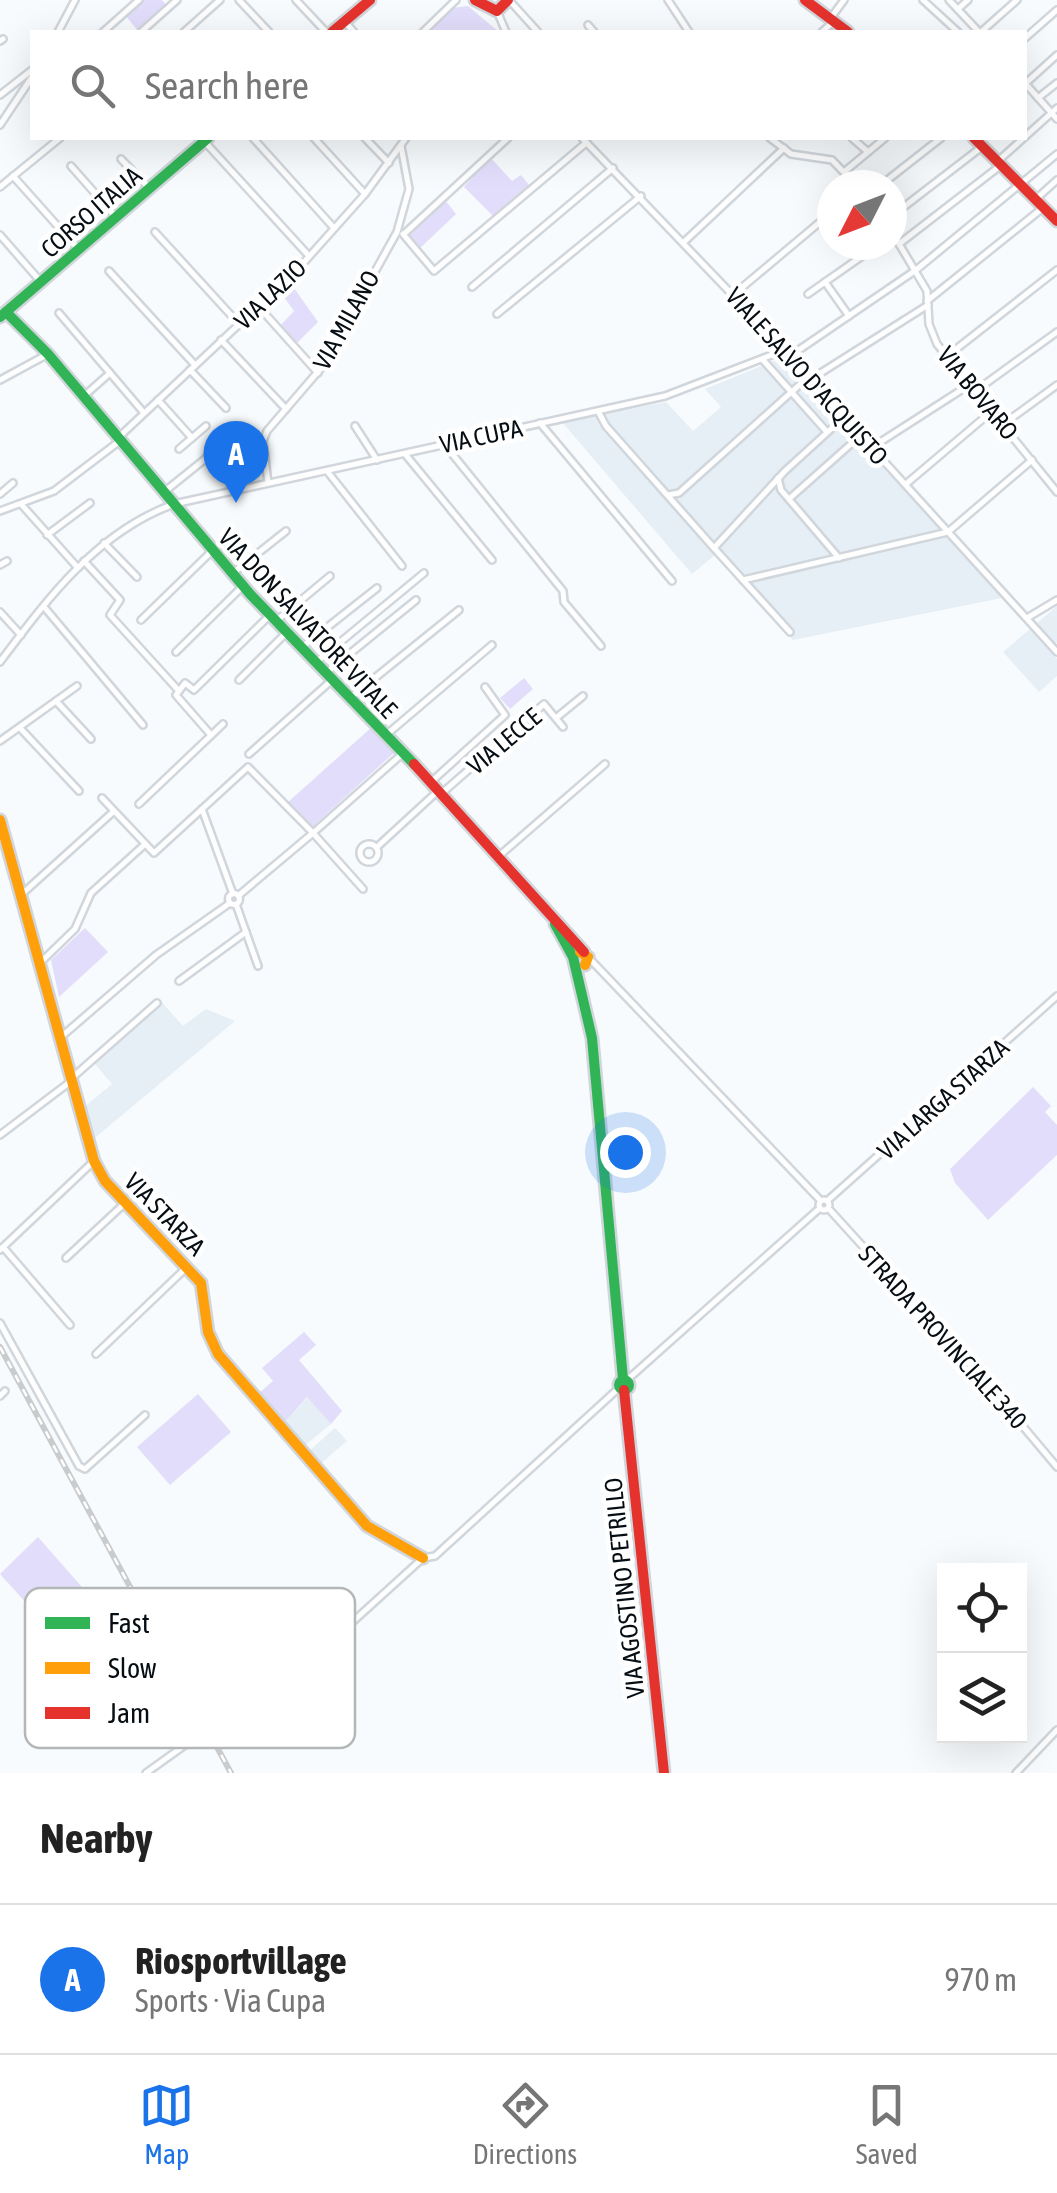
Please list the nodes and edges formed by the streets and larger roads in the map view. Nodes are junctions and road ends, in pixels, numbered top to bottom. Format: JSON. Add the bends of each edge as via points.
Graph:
{"nodes":[{"id":1,"x":75,"y":0,"type":"edge"},
{"id":2,"x":139,"y":0,"type":"edge"},
{"id":3,"x":177,"y":0,"type":"edge"},
{"id":4,"x":220,"y":0,"type":"edge"},
{"id":5,"x":239,"y":0,"type":"edge"},
{"id":6,"x":296,"y":0,"type":"edge"},
{"id":7,"x":456,"y":0,"type":"edge"},
{"id":8,"x":475,"y":0,"type":"edge"},
{"id":9,"x":507,"y":0,"type":"edge"},
{"id":10,"x":668,"y":0,"type":"edge"},
{"id":11,"x":804,"y":0,"type":"edge"},
{"id":12,"x":844,"y":0,"type":"edge"},
{"id":13,"x":923,"y":0,"type":"edge"},
{"id":14,"x":949,"y":0,"type":"edge"},
{"id":15,"x":968,"y":0,"type":"edge"},
{"id":16,"x":1017,"y":0,"type":"edge"},
{"id":17,"x":362,"y":3,"type":"edge"},
{"id":18,"x":958,"y":9,"type":"junction"},
{"id":19,"x":1057,"y":10,"type":"edge"},
{"id":20,"x":497,"y":11,"type":"junction"},
{"id":21,"x":832,"y":20,"type":"junction"},
{"id":22,"x":344,"y":21,"type":"junction"},
{"id":23,"x":588,"y":25,"type":"dead end"},
{"id":24,"x":59,"y":30,"type":"edge"},
{"id":25,"x":105,"y":30,"type":"edge"},
{"id":26,"x":143,"y":30,"type":"edge"},
{"id":27,"x":186,"y":30,"type":"edge"},
{"id":28,"x":267,"y":30,"type":"edge"},
{"id":29,"x":327,"y":30,"type":"edge"},
{"id":30,"x":332,"y":30,"type":"edge"},
{"id":31,"x":352,"y":30,"type":"edge"},
{"id":32,"x":425,"y":30,"type":"edge"},
{"id":33,"x":505,"y":30,"type":"edge"},
{"id":34,"x":536,"y":30,"type":"edge"},
{"id":35,"x":592,"y":30,"type":"edge"},
{"id":36,"x":689,"y":30,"type":"edge"},
{"id":37,"x":824,"y":30,"type":"edge"},
{"id":38,"x":845,"y":30,"type":"edge"},
{"id":39,"x":956,"y":30,"type":"edge"},
{"id":40,"x":978,"y":30,"type":"edge"},
{"id":41,"x":982,"y":30,"type":"edge"},
{"id":42,"x":1027,"y":36,"type":"edge"},
{"id":43,"x":1057,"y":55,"type":"edge"},
{"id":44,"x":30,"y":74,"type":"edge"},
{"id":45,"x":30,"y":77,"type":"edge"},
{"id":46,"x":1027,"y":81,"type":"edge"},
{"id":47,"x":1057,"y":83,"type":"edge"},
{"id":48,"x":1027,"y":85,"type":"edge"},
{"id":49,"x":30,"y":94,"type":"edge"},
{"id":50,"x":0,"y":95,"type":"edge"},
{"id":51,"x":1038,"y":98,"type":"junction"},
{"id":52,"x":18,"y":101,"type":"junction"},
{"id":53,"x":1055,"y":113,"type":"edge"},
{"id":54,"x":0,"y":124,"type":"edge"},
{"id":55,"x":1027,"y":138,"type":"edge"},
{"id":56,"x":58,"y":140,"type":"edge"},
{"id":57,"x":205,"y":140,"type":"edge"},
{"id":58,"x":207,"y":140,"type":"edge"},
{"id":59,"x":256,"y":140,"type":"edge"},
{"id":60,"x":316,"y":140,"type":"edge"},
{"id":61,"x":368,"y":140,"type":"edge"},
{"id":62,"x":405,"y":140,"type":"edge"},
{"id":63,"x":506,"y":140,"type":"edge"},
{"id":64,"x":584,"y":140,"type":"edge"},
{"id":65,"x":773,"y":140,"type":"edge"},
{"id":66,"x":854,"y":140,"type":"edge"},
{"id":67,"x":883,"y":140,"type":"edge"},
{"id":68,"x":938,"y":140,"type":"edge"},
{"id":69,"x":1025,"y":140,"type":"edge"},
{"id":70,"x":978,"y":142,"type":"edge"},
{"id":71,"x":401,"y":146,"type":"junction"},
{"id":72,"x":784,"y":148,"type":"junction"},
{"id":73,"x":868,"y":152,"type":"junction"},
{"id":74,"x":1057,"y":154,"type":"edge"},
{"id":75,"x":121,"y":158,"type":"dead end"},
{"id":76,"x":1000,"y":163,"type":"junction"},
{"id":77,"x":389,"y":164,"type":"junction"},
{"id":78,"x":71,"y":166,"type":"dead end"},
{"id":79,"x":614,"y":168,"type":"junction"},
{"id":80,"x":842,"y":170,"type":"edge"},
{"id":81,"x":846,"y":170,"type":"edge"},
{"id":82,"x":900,"y":170,"type":"edge"},
{"id":83,"x":13,"y":176,"type":"junction"},
{"id":84,"x":1057,"y":180,"type":"edge"},
{"id":85,"x":1022,"y":185,"type":"junction"},
{"id":86,"x":0,"y":187,"type":"edge"},
{"id":87,"x":149,"y":188,"type":"junction"},
{"id":88,"x":364,"y":194,"type":"junction"},
{"id":89,"x":640,"y":196,"type":"junction"},
{"id":90,"x":907,"y":203,"type":"edge"},
{"id":91,"x":1040,"y":203,"type":"junction"},
{"id":92,"x":116,"y":217,"type":"junction"},
{"id":93,"x":1057,"y":220,"type":"edge"},
{"id":94,"x":817,"y":225,"type":"edge"},
{"id":95,"x":334,"y":228,"type":"junction"},
{"id":96,"x":155,"y":232,"type":"dead end"},
{"id":97,"x":400,"y":233,"type":"junction"},
{"id":98,"x":0,"y":235,"type":"edge"},
{"id":99,"x":907,"y":238,"type":"edge"},
{"id":100,"x":684,"y":242,"type":"junction"},
{"id":101,"x":78,"y":249,"type":"junction"},
{"id":102,"x":907,"y":255,"type":"edge"},
{"id":103,"x":310,"y":256,"type":"junction"},
{"id":104,"x":857,"y":260,"type":"edge"},
{"id":105,"x":916,"y":270,"type":"junction"},
{"id":106,"x":1057,"y":270,"type":"edge"},
{"id":107,"x":109,"y":271,"type":"dead end"},
{"id":108,"x":41,"y":282,"type":"junction"},
{"id":109,"x":826,"y":282,"type":"junction"},
{"id":110,"x":472,"y":288,"type":"dead end"},
{"id":111,"x":808,"y":294,"type":"dead end"},
{"id":112,"x":733,"y":295,"type":"junction"},
{"id":113,"x":928,"y":303,"type":"junction"},
{"id":114,"x":258,"y":307,"type":"junction"},
{"id":115,"x":2,"y":312,"type":"edge"},
{"id":116,"x":60,"y":313,"type":"dead end"},
{"id":117,"x":497,"y":314,"type":"dead end"},
{"id":118,"x":849,"y":316,"type":"junction"},
{"id":119,"x":239,"y":324,"type":"junction"},
{"id":120,"x":1057,"y":332,"type":"edge"},
{"id":121,"x":222,"y":340,"type":"junction"},
{"id":122,"x":48,"y":354,"type":"junction"},
{"id":123,"x":784,"y":354,"type":"junction"},
{"id":124,"x":946,"y":357,"type":"junction"},
{"id":125,"x":763,"y":360,"type":"junction"},
{"id":126,"x":192,"y":368,"type":"junction"},
{"id":127,"x":110,"y":373,"type":"junction"},
{"id":128,"x":318,"y":373,"type":"junction"},
{"id":129,"x":0,"y":380,"type":"edge"},
{"id":130,"x":807,"y":380,"type":"junction"},
{"id":131,"x":968,"y":385,"type":"junction"},
{"id":132,"x":1057,"y":386,"type":"edge"},
{"id":133,"x":791,"y":392,"type":"junction"},
{"id":134,"x":974,"y":392,"type":"junction"},
{"id":135,"x":84,"y":396,"type":"junction"},
{"id":136,"x":158,"y":400,"type":"junction"},
{"id":137,"x":226,"y":408,"type":"dead end"},
{"id":138,"x":286,"y":409,"type":"junction"},
{"id":139,"x":598,"y":411,"type":"junction"},
{"id":140,"x":992,"y":412,"type":"junction"},
{"id":141,"x":144,"y":413,"type":"junction"},
{"id":142,"x":843,"y":418,"type":"junction"},
{"id":143,"x":540,"y":423,"type":"junction"},
{"id":144,"x":206,"y":426,"type":"dead end"},
{"id":145,"x":355,"y":426,"type":"dead end"},
{"id":146,"x":1002,"y":426,"type":"junction"},
{"id":147,"x":828,"y":432,"type":"junction"},
{"id":148,"x":860,"y":436,"type":"junction"},
{"id":149,"x":192,"y":438,"type":"junction"},
{"id":150,"x":120,"y":439,"type":"junction"},
{"id":151,"x":444,"y":444,"type":"junction"},
{"id":152,"x":871,"y":448,"type":"junction"},
{"id":153,"x":178,"y":449,"type":"dead end"},
{"id":154,"x":215,"y":450,"type":"dead end"},
{"id":155,"x":404,"y":454,"type":"junction"},
{"id":156,"x":377,"y":460,"type":"junction"},
{"id":157,"x":1032,"y":460,"type":"junction"},
{"id":158,"x":327,"y":471,"type":"junction"},
{"id":159,"x":1057,"y":475,"type":"edge"},
{"id":160,"x":778,"y":478,"type":"junction"},
{"id":161,"x":1050,"y":481,"type":"junction"},
{"id":162,"x":14,"y":482,"type":"dead end"},
{"id":163,"x":268,"y":483,"type":"junction"},
{"id":164,"x":906,"y":484,"type":"junction"},
{"id":165,"x":769,"y":487,"type":"junction"},
{"id":166,"x":781,"y":490,"type":"junction"},
{"id":167,"x":164,"y":492,"type":"junction"},
{"id":168,"x":1057,"y":492,"type":"edge"},
{"id":169,"x":679,"y":493,"type":"junction"},
{"id":170,"x":0,"y":494,"type":"edge"},
{"id":171,"x":668,"y":494,"type":"junction"},
{"id":172,"x":789,"y":498,"type":"junction"},
{"id":173,"x":90,"y":503,"type":"dead end"},
{"id":174,"x":21,"y":504,"type":"junction"},
{"id":175,"x":174,"y":504,"type":"junction"},
{"id":176,"x":678,"y":506,"type":"junction"},
{"id":177,"x":0,"y":512,"type":"edge"},
{"id":178,"x":286,"y":531,"type":"dead end"},
{"id":179,"x":948,"y":532,"type":"junction"},
{"id":180,"x":47,"y":535,"type":"junction"},
{"id":181,"x":103,"y":542,"type":"junction"},
{"id":182,"x":714,"y":548,"type":"junction"},
{"id":183,"x":212,"y":552,"type":"junction"},
{"id":184,"x":840,"y":558,"type":"junction"},
{"id":185,"x":492,"y":560,"type":"dead end"},
{"id":186,"x":8,"y":561,"type":"dead end"},
{"id":187,"x":84,"y":561,"type":"junction"},
{"id":188,"x":0,"y":565,"type":"edge"},
{"id":189,"x":402,"y":566,"type":"dead end"},
{"id":190,"x":78,"y":568,"type":"junction"},
{"id":191,"x":424,"y":573,"type":"dead end"},
{"id":192,"x":232,"y":574,"type":"junction"},
{"id":193,"x":330,"y":576,"type":"dead end"},
{"id":194,"x":136,"y":578,"type":"dead end"},
{"id":195,"x":743,"y":580,"type":"junction"},
{"id":196,"x":672,"y":581,"type":"dead end"},
{"id":197,"x":242,"y":586,"type":"junction"},
{"id":198,"x":376,"y":588,"type":"dead end"},
{"id":199,"x":416,"y":600,"type":"dead end"},
{"id":200,"x":1057,"y":600,"type":"edge"},
{"id":201,"x":45,"y":608,"type":"junction"},
{"id":202,"x":459,"y":610,"type":"dead end"},
{"id":203,"x":0,"y":612,"type":"edge"},
{"id":204,"x":273,"y":618,"type":"junction"},
{"id":205,"x":1027,"y":618,"type":"junction"},
{"id":206,"x":142,"y":620,"type":"dead end"},
{"id":207,"x":286,"y":632,"type":"junction"},
{"id":208,"x":790,"y":632,"type":"dead end"},
{"id":209,"x":20,"y":634,"type":"junction"},
{"id":210,"x":492,"y":645,"type":"dead end"},
{"id":211,"x":602,"y":646,"type":"dead end"},
{"id":212,"x":301,"y":648,"type":"junction"},
{"id":213,"x":176,"y":652,"type":"dead end"},
{"id":214,"x":1057,"y":652,"type":"edge"},
{"id":215,"x":0,"y":662,"type":"edge"},
{"id":216,"x":316,"y":662,"type":"junction"},
{"id":217,"x":329,"y":676,"type":"junction"},
{"id":218,"x":239,"y":680,"type":"dead end"},
{"id":219,"x":77,"y":686,"type":"dead end"},
{"id":220,"x":485,"y":688,"type":"dead end"},
{"id":221,"x":179,"y":691,"type":"junction"},
{"id":222,"x":583,"y":696,"type":"dead end"},
{"id":223,"x":350,"y":698,"type":"junction"},
{"id":224,"x":56,"y":701,"type":"junction"},
{"id":225,"x":556,"y":718,"type":"junction"},
{"id":226,"x":143,"y":724,"type":"dead end"},
{"id":227,"x":222,"y":724,"type":"dead end"},
{"id":228,"x":18,"y":727,"type":"junction"},
{"id":229,"x":563,"y":727,"type":"dead end"},
{"id":230,"x":386,"y":735,"type":"junction"},
{"id":231,"x":211,"y":736,"type":"junction"},
{"id":232,"x":90,"y":738,"type":"dead end"},
{"id":233,"x":0,"y":741,"type":"edge"},
{"id":234,"x":403,"y":753,"type":"junction"},
{"id":235,"x":250,"y":754,"type":"dead end"},
{"id":236,"x":605,"y":764,"type":"dead end"},
{"id":237,"x":438,"y":788,"type":"junction"},
{"id":238,"x":80,"y":792,"type":"dead end"},
{"id":239,"x":102,"y":798,"type":"dead end"},
{"id":240,"x":139,"y":804,"type":"dead end"},
{"id":241,"x":202,"y":808,"type":"junction"},
{"id":242,"x":114,"y":812,"type":"junction"},
{"id":243,"x":0,"y":820,"type":"edge"},
{"id":244,"x":312,"y":833,"type":"junction"},
{"id":245,"x":143,"y":846,"type":"junction"},
{"id":246,"x":377,"y":847,"type":"dead end"},
{"id":247,"x":499,"y":856,"type":"junction"},
{"id":248,"x":364,"y":890,"type":"dead end"},
{"id":249,"x":22,"y":894,"type":"junction"},
{"id":250,"x":234,"y":899,"type":"junction"},
{"id":251,"x":246,"y":932,"type":"junction"},
{"id":252,"x":581,"y":960,"type":"junction"},
{"id":253,"x":42,"y":961,"type":"junction"},
{"id":254,"x":258,"y":966,"type":"dead end"},
{"id":255,"x":179,"y":982,"type":"dead end"},
{"id":256,"x":1057,"y":996,"type":"edge"},
{"id":257,"x":156,"y":1003,"type":"dead end"},
{"id":258,"x":61,"y":1037,"type":"junction"},
{"id":259,"x":72,"y":1079,"type":"junction"},
{"id":260,"x":0,"y":1135,"type":"edge"},
{"id":261,"x":94,"y":1160,"type":"junction"},
{"id":262,"x":124,"y":1204,"type":"junction"},
{"id":263,"x":824,"y":1204,"type":"junction"},
{"id":264,"x":2,"y":1248,"type":"edge"},
{"id":265,"x":66,"y":1258,"type":"dead end"},
{"id":266,"x":188,"y":1266,"type":"junction"},
{"id":267,"x":0,"y":1323,"type":"edge"},
{"id":268,"x":70,"y":1324,"type":"dead end"},
{"id":269,"x":96,"y":1354,"type":"dead end"},
{"id":270,"x":624,"y":1387,"type":"junction"},
{"id":271,"x":144,"y":1416,"type":"dead end"},
{"id":272,"x":1057,"y":1467,"type":"edge"},
{"id":273,"x":423,"y":1558,"type":"junction"},
{"id":274,"x":355,"y":1620,"type":"edge"},
{"id":275,"x":1056,"y":1733,"type":"edge"},
{"id":276,"x":181,"y":1748,"type":"edge"},
{"id":277,"x":1024,"y":1764,"type":"junction"},
{"id":278,"x":146,"y":1773,"type":"edge"},
{"id":279,"x":664,"y":1773,"type":"edge"},
{"id":280,"x":1016,"y":1773,"type":"edge"},
{"id":281,"x":1032,"y":1773,"type":"edge"}],
"edges":[{"from":1,"to":24,"type":"street"},
{"from":2,"to":25,"type":"street"},
{"from":3,"to":26,"type":"street"},
{"from":4,"to":27,"type":"street"},
{"from":5,"to":28,"type":"street"},
{"from":6,"to":29,"type":"street"},
{"from":7,"to":32,"type":"street"},
{"from":8,"to":20,"type":"street"},
{"from":9,"to":20,"type":"street"},
{"from":9,"to":34,"type":"street"},
{"from":10,"to":36,"type":"street"},
{"from":11,"to":21,"type":"street"},
{"from":12,"to":21,"type":"street"},
{"from":13,"to":39,"type":"street"},
{"from":14,"to":18,"type":"street"},
{"from":15,"to":18,"type":"street"},
{"from":16,"to":41,"type":"street"},
{"from":17,"to":22,"type":"street"},
{"from":18,"to":40,"type":"street"},
{"from":19,"to":42,"type":"street"},
{"from":20,"to":33,"type":"street"},
{"from":21,"to":37,"type":"street"},
{"from":21,"to":38,"type":"street"},
{"from":22,"to":30,"type":"street"},
{"from":22,"to":31,"type":"street"},
{"from":23,"to":35,"type":"street"},
{"from":43,"to":46,"type":"street"},
{"from":44,"to":50,"type":"street"},
{"from":45,"to":52,"type":"street"},
{"from":47,"to":51,"type":"street"},
{"from":48,"to":51,"type":"street"},
{"from":49,"to":52,"type":"street"},
{"from":51,"to":53,"type":"street"},
{"from":52,"to":54,"type":"street"},
{"from":53,"to":55,"type":"street"},
{"from":56,"to":83,"type":"street"},
{"from":57,"to":87,"type":"street","name":"CORSO ITALIA"},
{"from":58,"to":103,"type":"street"},
{"from":59,"to":95,"type":"street"},
{"from":60,"to":88,"type":"street"},
{"from":61,"to":77,"type":"street"},
{"from":62,"to":71,"type":"street","name":"VIA LAZIO"},
{"from":63,"to":97,"type":"street"},
{"from":64,"to":79,"type":"street","name":"VIALE SALVO D'ACQUISTO"},
{"from":64,"to":97,"type":"street","via":[[434,271]]},
{"from":65,"to":72,"type":"street"},
{"from":66,"to":73,"type":"street"},
{"from":67,"to":73,"type":"street"},
{"from":68,"to":82,"type":"street"},
{"from":69,"to":76,"type":"street"},
{"from":70,"to":76,"type":"street"},
{"from":70,"to":90,"type":"street"},
{"from":71,"to":77,"type":"street","name":"VIA LAZIO"},
{"from":71,"to":97,"type":"street","name":"VIA MILANO","via":[[409,188]]},
{"from":72,"to":80,"type":"street","via":[[832,160]]},
{"from":72,"to":100,"type":"street"},
{"from":73,"to":81,"type":"street"},
{"from":74,"to":85,"type":"street","name":"VIA CUPA"},
{"from":75,"to":87,"type":"street"},
{"from":76,"to":85,"type":"street"},
{"from":76,"to":99,"type":"street"},
{"from":77,"to":88,"type":"street","name":"VIA LAZIO"},
{"from":78,"to":92,"type":"street"},
{"from":79,"to":89,"type":"street","name":"VIALE SALVO D'ACQUISTO"},
{"from":79,"to":110,"type":"street"},
{"from":83,"to":86,"type":"street"},
{"from":83,"to":101,"type":"street"},
{"from":84,"to":91,"type":"street"},
{"from":85,"to":91,"type":"street"},
{"from":85,"to":105,"type":"street","name":"VIA CUPA"},
{"from":87,"to":92,"type":"street","name":"CORSO ITALIA"},
{"from":88,"to":95,"type":"street","name":"VIA LAZIO"},
{"from":89,"to":100,"type":"street","name":"VIALE SALVO D'ACQUISTO"},
{"from":89,"to":117,"type":"street"},
{"from":91,"to":93,"type":"street"},
{"from":91,"to":113,"type":"street"},
{"from":92,"to":101,"type":"street","name":"CORSO ITALIA"},
{"from":94,"to":112,"type":"street"},
{"from":95,"to":103,"type":"street","name":"VIA LAZIO"},
{"from":96,"to":119,"type":"street"},
{"from":97,"to":128,"type":"street","name":"VIA MILANO"},
{"from":98,"to":108,"type":"street"},
{"from":100,"to":112,"type":"street","name":"VIALE SALVO D'ACQUISTO"},
{"from":101,"to":108,"type":"street","name":"CORSO ITALIA"},
{"from":102,"to":105,"type":"street","name":"VIA BOVARO"},
{"from":103,"to":114,"type":"street","name":"VIA LAZIO"},
{"from":104,"to":109,"type":"street"},
{"from":105,"to":113,"type":"street","name":"VIA BOVARO"},
{"from":105,"to":118,"type":"street","name":"VIA CUPA"},
{"from":106,"to":124,"type":"street"},
{"from":107,"to":126,"type":"street"},
{"from":108,"to":115,"type":"street","name":"CORSO ITALIA"},
{"from":109,"to":111,"type":"street"},
{"from":109,"to":118,"type":"street"},
{"from":112,"to":123,"type":"street","name":"VIALE SALVO D'ACQUISTO"},
{"from":113,"to":124,"type":"street","name":"VIA BOVARO","via":[[929,324]]},
{"from":113,"to":130,"type":"street"},
{"from":114,"to":119,"type":"street","name":"VIA LAZIO"},
{"from":114,"to":128,"type":"street"},
{"from":115,"to":122,"type":"street","name":"VIA DON SALVATORE VITALE"},
{"from":116,"to":127,"type":"street"},
{"from":118,"to":123,"type":"street","name":"VIA CUPA"},
{"from":119,"to":121,"type":"street","name":"VIA LAZIO"},
{"from":120,"to":134,"type":"street"},
{"from":121,"to":126,"type":"street","name":"VIA LAZIO"},
{"from":121,"to":138,"type":"street"},
{"from":122,"to":129,"type":"street"},
{"from":122,"to":135,"type":"street","name":"VIA DON SALVATORE VITALE"},
{"from":123,"to":125,"type":"street","name":"VIA CUPA"},
{"from":123,"to":130,"type":"street","name":"VIALE SALVO D'ACQUISTO"},
{"from":124,"to":131,"type":"street","name":"VIA BOVARO"},
{"from":125,"to":133,"type":"street"},
{"from":125,"to":139,"type":"street","name":"VIA CUPA","via":[[694,388]]},
{"from":126,"to":136,"type":"street","name":"VIA LAZIO"},
{"from":126,"to":137,"type":"street"},
{"from":127,"to":135,"type":"street"},
{"from":127,"to":141,"type":"street"},
{"from":128,"to":138,"type":"street","name":"VIA MILANO"},
{"from":130,"to":133,"type":"street"},
{"from":130,"to":142,"type":"street","name":"VIALE SALVO D'ACQUISTO"},
{"from":131,"to":134,"type":"street","name":"VIA BOVARO"},
{"from":131,"to":152,"type":"street"},
{"from":132,"to":146,"type":"street"},
{"from":133,"to":147,"type":"street"},
{"from":133,"to":169,"type":"street"},
{"from":134,"to":140,"type":"street","name":"VIA BOVARO"},
{"from":135,"to":150,"type":"street","name":"VIA DON SALVATORE VITALE"},
{"from":136,"to":141,"type":"street","name":"VIA LAZIO"},
{"from":136,"to":149,"type":"street"},
{"from":138,"to":163,"type":"street","name":"VIA MILANO","via":[[263,441]]},
{"from":139,"to":143,"type":"street","name":"VIA CUPA"},
{"from":139,"to":171,"type":"street"},
{"from":140,"to":146,"type":"street","name":"VIA BOVARO"},
{"from":140,"to":164,"type":"street"},
{"from":141,"to":150,"type":"street","name":"VIA LAZIO"},
{"from":142,"to":147,"type":"street"},
{"from":142,"to":148,"type":"street","name":"VIALE SALVO D'ACQUISTO"},
{"from":143,"to":151,"type":"street","name":"VIA CUPA"},
{"from":143,"to":196,"type":"street"},
{"from":144,"to":149,"type":"street"},
{"from":145,"to":156,"type":"street"},
{"from":146,"to":157,"type":"street","name":"VIA BOVARO"},
{"from":147,"to":160,"type":"street"},
{"from":148,"to":152,"type":"street","name":"VIALE SALVO D'ACQUISTO"},
{"from":148,"to":172,"type":"street"},
{"from":149,"to":153,"type":"street"},
{"from":150,"to":167,"type":"street","name":"VIA DON SALVATORE VITALE"},
{"from":150,"to":174,"type":"street","name":"VIA LAZIO","via":[[54,491]]},
{"from":151,"to":155,"type":"street","name":"VIA CUPA"},
{"from":151,"to":211,"type":"street"},
{"from":152,"to":164,"type":"street","name":"VIALE SALVO D'ACQUISTO"},
{"from":154,"to":167,"type":"street"},
{"from":155,"to":156,"type":"street","name":"VIA CUPA"},
{"from":155,"to":185,"type":"street"},
{"from":156,"to":158,"type":"street","name":"VIA CUPA"},
{"from":157,"to":161,"type":"street","name":"VIA BOVARO"},
{"from":157,"to":179,"type":"street"},
{"from":158,"to":163,"type":"street","name":"VIA CUPA"},
{"from":158,"to":189,"type":"street"},
{"from":159,"to":161,"type":"street"},
{"from":160,"to":165,"type":"street"},
{"from":160,"to":166,"type":"street"},
{"from":161,"to":168,"type":"street","name":"VIA BOVARO"},
{"from":162,"to":170,"type":"street"},
{"from":163,"to":175,"type":"street","name":"VIA CUPA"},
{"from":164,"to":179,"type":"street","name":"VIALE SALVO D'ACQUISTO"},
{"from":165,"to":166,"type":"street"},
{"from":165,"to":182,"type":"street"},
{"from":166,"to":172,"type":"street"},
{"from":167,"to":175,"type":"street","name":"VIA DON SALVATORE VITALE"},
{"from":169,"to":171,"type":"street"},
{"from":169,"to":176,"type":"street"},
{"from":171,"to":176,"type":"street"},
{"from":172,"to":184,"type":"street"},
{"from":173,"to":180,"type":"street"},
{"from":174,"to":177,"type":"street","name":"VIA LAZIO"},
{"from":174,"to":180,"type":"street"},
{"from":175,"to":181,"type":"street","name":"VIA CUPA","via":[[140,516]]},
{"from":175,"to":183,"type":"street","name":"VIA DON SALVATORE VITALE"},
{"from":176,"to":182,"type":"street"},
{"from":178,"to":192,"type":"street"},
{"from":179,"to":184,"type":"street"},
{"from":179,"to":205,"type":"street","name":"VIALE SALVO D'ACQUISTO"},
{"from":180,"to":190,"type":"street"},
{"from":181,"to":187,"type":"street","name":"VIA CUPA"},
{"from":181,"to":194,"type":"street"},
{"from":182,"to":195,"type":"street"},
{"from":183,"to":192,"type":"street","name":"VIA DON SALVATORE VITALE"},
{"from":183,"to":206,"type":"street"},
{"from":184,"to":195,"type":"street"},
{"from":186,"to":188,"type":"street"},
{"from":187,"to":190,"type":"street","name":"VIA CUPA"},
{"from":187,"to":221,"type":"street","via":[[120,600],[110,615]]},
{"from":190,"to":201,"type":"street","name":"VIA CUPA"},
{"from":191,"to":216,"type":"street"},
{"from":192,"to":197,"type":"street","name":"VIA DON SALVATORE VITALE"},
{"from":193,"to":204,"type":"street"},
{"from":195,"to":208,"type":"street"},
{"from":197,"to":204,"type":"street","name":"VIA DON SALVATORE VITALE"},
{"from":197,"to":213,"type":"street"},
{"from":198,"to":212,"type":"street"},
{"from":199,"to":217,"type":"street"},
{"from":200,"to":205,"type":"street"},
{"from":201,"to":209,"type":"street","name":"VIA CUPA"},
{"from":201,"to":226,"type":"street"},
{"from":202,"to":223,"type":"street"},
{"from":203,"to":209,"type":"street"},
{"from":204,"to":207,"type":"street","name":"VIA DON SALVATORE VITALE"},
{"from":204,"to":221,"type":"street","via":[[194,690],[185,683]]},
{"from":205,"to":214,"type":"street","name":"VIALE SALVO D'ACQUISTO"},
{"from":207,"to":212,"type":"street","name":"VIA DON SALVATORE VITALE"},
{"from":207,"to":218,"type":"street"},
{"from":209,"to":215,"type":"street","name":"VIA CUPA"},
{"from":210,"to":230,"type":"street"},
{"from":212,"to":216,"type":"street","name":"VIA DON SALVATORE VITALE"},
{"from":216,"to":217,"type":"street","name":"VIA DON SALVATORE VITALE"},
{"from":217,"to":223,"type":"street","name":"VIA DON SALVATORE VITALE"},
{"from":217,"to":235,"type":"street"},
{"from":219,"to":224,"type":"street"},
{"from":220,"to":237,"type":"street","via":[[505,714]]},
{"from":221,"to":231,"type":"street"},
{"from":222,"to":225,"type":"street"},
{"from":223,"to":230,"type":"street","name":"VIA DON SALVATORE VITALE"},
{"from":224,"to":228,"type":"street"},
{"from":224,"to":232,"type":"street"},
{"from":225,"to":229,"type":"street","name":"VIA LECCE"},
{"from":225,"to":237,"type":"street","name":"VIA LECCE","via":[[544,704]]},
{"from":227,"to":231,"type":"street"},
{"from":228,"to":233,"type":"street"},
{"from":228,"to":238,"type":"street"},
{"from":230,"to":234,"type":"street","name":"VIA DON SALVATORE VITALE"},
{"from":231,"to":240,"type":"street"},
{"from":234,"to":237,"type":"street","name":"VIA DON SALVATORE VITALE"},
{"from":234,"to":244,"type":"street"},
{"from":236,"to":247,"type":"street"},
{"from":237,"to":246,"type":"street"},
{"from":237,"to":247,"type":"street","name":"VIA DON SALVATORE VITALE"},
{"from":239,"to":242,"type":"street"},
{"from":241,"to":244,"type":"street","via":[[248,767]]},
{"from":241,"to":245,"type":"street","via":[[154,853]]},
{"from":241,"to":250,"type":"street"},
{"from":242,"to":245,"type":"street"},
{"from":242,"to":249,"type":"street"},
{"from":243,"to":249,"type":"street","name":"VIA STARZA"},
{"from":244,"to":248,"type":"street"},
{"from":244,"to":250,"type":"street"},
{"from":245,"to":253,"type":"street","via":[[91,893],[75,930]]},
{"from":247,"to":252,"type":"street","name":"VIA DON SALVATORE VITALE"},
{"from":249,"to":253,"type":"street","name":"VIA STARZA"},
{"from":250,"to":251,"type":"street"},
{"from":250,"to":258,"type":"street"},
{"from":251,"to":254,"type":"street"},
{"from":251,"to":255,"type":"street"},
{"from":252,"to":263,"type":"street","name":"STRADA PROVINCIALE 340","via":[[600,968]]},
{"from":252,"to":270,"type":"street","name":"VIA DON SALVATORE VITALE"},
{"from":253,"to":258,"type":"street","name":"VIA STARZA"},
{"from":256,"to":263,"type":"street","name":"VIA LARGA STARZA"},
{"from":257,"to":259,"type":"street"},
{"from":258,"to":259,"type":"street","name":"VIA STARZA"},
{"from":259,"to":260,"type":"street"},
{"from":259,"to":261,"type":"street","name":"VIA STARZA"},
{"from":261,"to":262,"type":"street","name":"VIA STARZA"},
{"from":261,"to":264,"type":"street"},
{"from":262,"to":265,"type":"street"},
{"from":262,"to":266,"type":"street","name":"VIA STARZA"},
{"from":263,"to":270,"type":"street","name":"VIA LARGA STARZA"},
{"from":263,"to":272,"type":"street","name":"STRADA PROVINCIALE 340"},
{"from":264,"to":268,"type":"street"},
{"from":266,"to":269,"type":"street"},
{"from":266,"to":273,"type":"street","name":"VIA STARZA","via":[[201,1282],[218,1354],[367,1526]]},
{"from":267,"to":271,"type":"street","via":[[78,1466],[85,1469]]},
{"from":270,"to":273,"type":"street","name":"VIA LARGA STARZA","via":[[435,1556]]},
{"from":270,"to":279,"type":"street","name":"VIA AGOSTINO PETRILLO"},
{"from":273,"to":274,"type":"street","name":"VIA LARGA STARZA"},
{"from":275,"to":277,"type":"street"},
{"from":276,"to":278,"type":"street","name":"VIA LARGA STARZA"},
{"from":277,"to":280,"type":"street"},
{"from":277,"to":281,"type":"street"}]}
